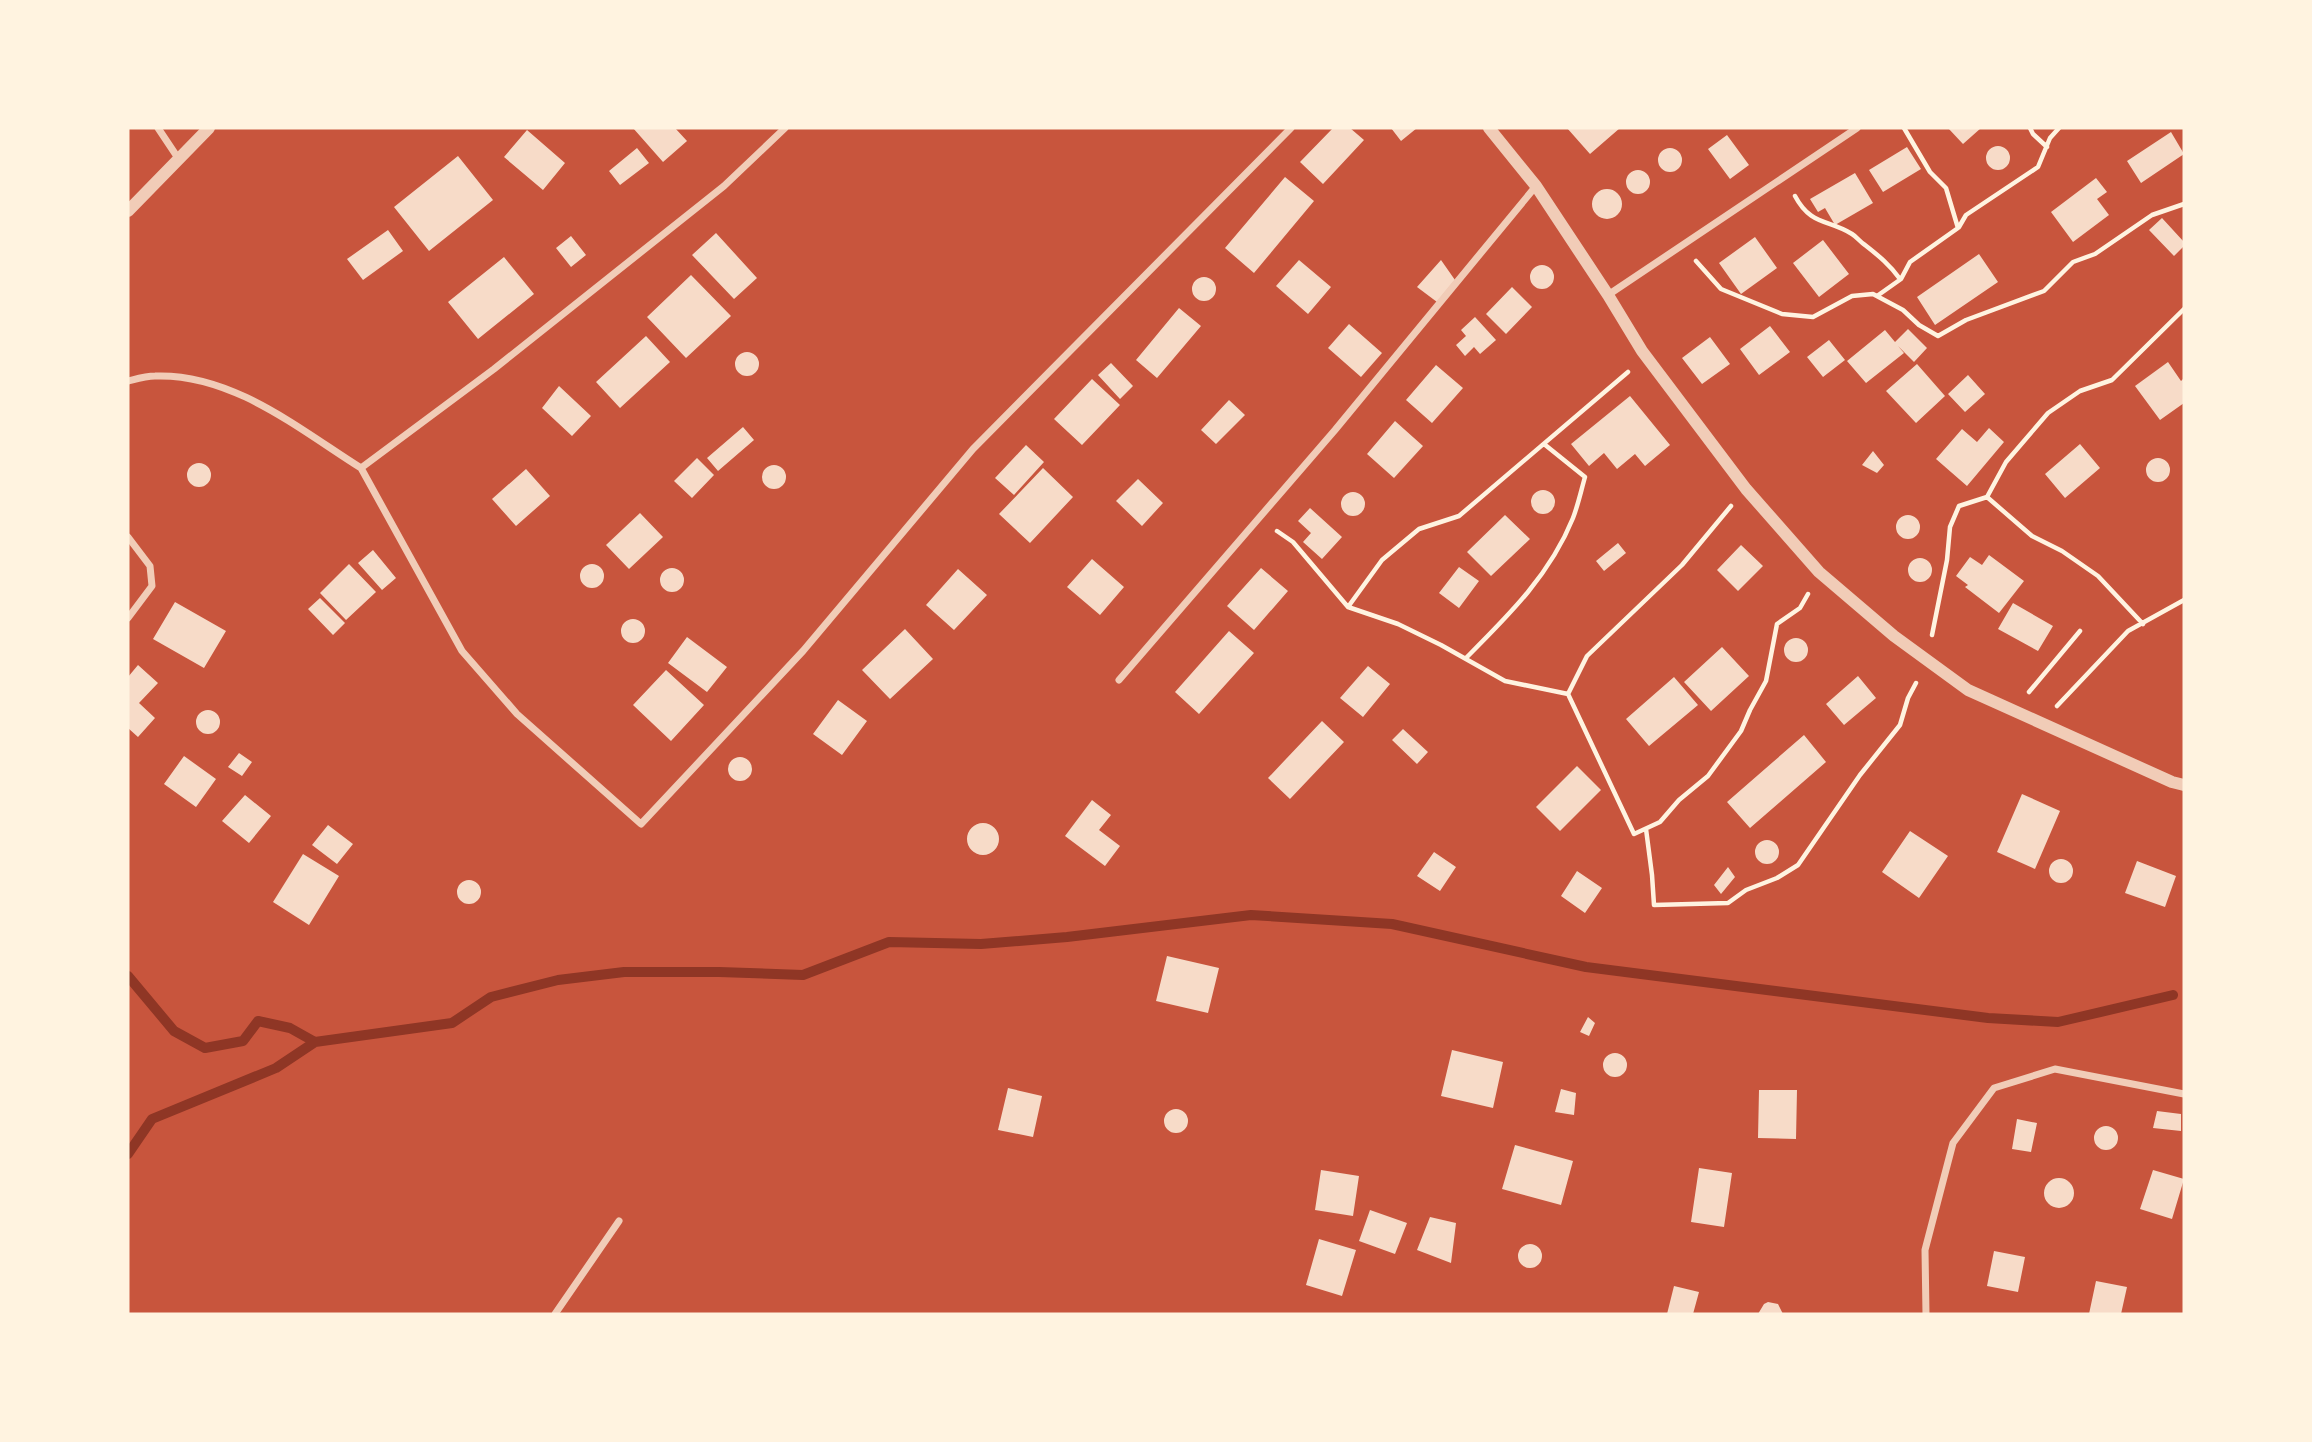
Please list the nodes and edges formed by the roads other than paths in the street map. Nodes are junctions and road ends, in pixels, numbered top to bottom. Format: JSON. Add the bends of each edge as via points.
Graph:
{"nodes":[{"id":1,"x":158,"y":128,"type":"edge"},
{"id":2,"x":209,"y":128,"type":"edge"},
{"id":3,"x":785,"y":128,"type":"edge"},
{"id":4,"x":1291,"y":128,"type":"edge"},
{"id":5,"x":1489,"y":128,"type":"edge"},
{"id":6,"x":1857,"y":128,"type":"edge"},
{"id":7,"x":178,"y":158,"type":"junction"},
{"id":8,"x":1536,"y":186,"type":"junction"},
{"id":9,"x":128,"y":211,"type":"edge"},
{"id":10,"x":1608,"y":295,"type":"junction"},
{"id":11,"x":128,"y":381,"type":"edge"},
{"id":12,"x":360,"y":468,"type":"junction"},
{"id":13,"x":128,"y":537,"type":"edge"},
{"id":14,"x":128,"y":618,"type":"edge"},
{"id":15,"x":1119,"y":680,"type":"dead end"},
{"id":16,"x":2184,"y":785,"type":"edge"},
{"id":17,"x":2184,"y":1094,"type":"edge"},
{"id":18,"x":619,"y":1221,"type":"dead end"},
{"id":19,"x":555,"y":1314,"type":"edge"},
{"id":20,"x":1926,"y":1314,"type":"edge"}],
"edges":[{"from":1,"to":7,"type":"street"},
{"from":2,"to":7,"type":"street"},
{"from":3,"to":12,"type":"street","via":[[724,186],[494,369]]},
{"from":4,"to":12,"type":"street","via":[[973,449],[803,651],[641,824],[517,714],[462,651]]},
{"from":5,"to":8,"type":"street"},
{"from":6,"to":10,"type":"street"},
{"from":7,"to":9,"type":"street"},
{"from":8,"to":10,"type":"street"},
{"from":8,"to":15,"type":"street"},
{"from":10,"to":16,"type":"street","via":[[1642,351],[1746,489],[1819,572],[1861,610],[1968,690]]},
{"from":11,"to":12,"type":"street","via":[[180,377],[228,388]]},
{"from":13,"to":14,"type":"street","via":[[150,566],[152,586]]},
{"from":17,"to":20,"type":"street","via":[[2055,1069],[1994,1088],[1953,1143],[1925,1250]]},
{"from":18,"to":19,"type":"street"}]}
